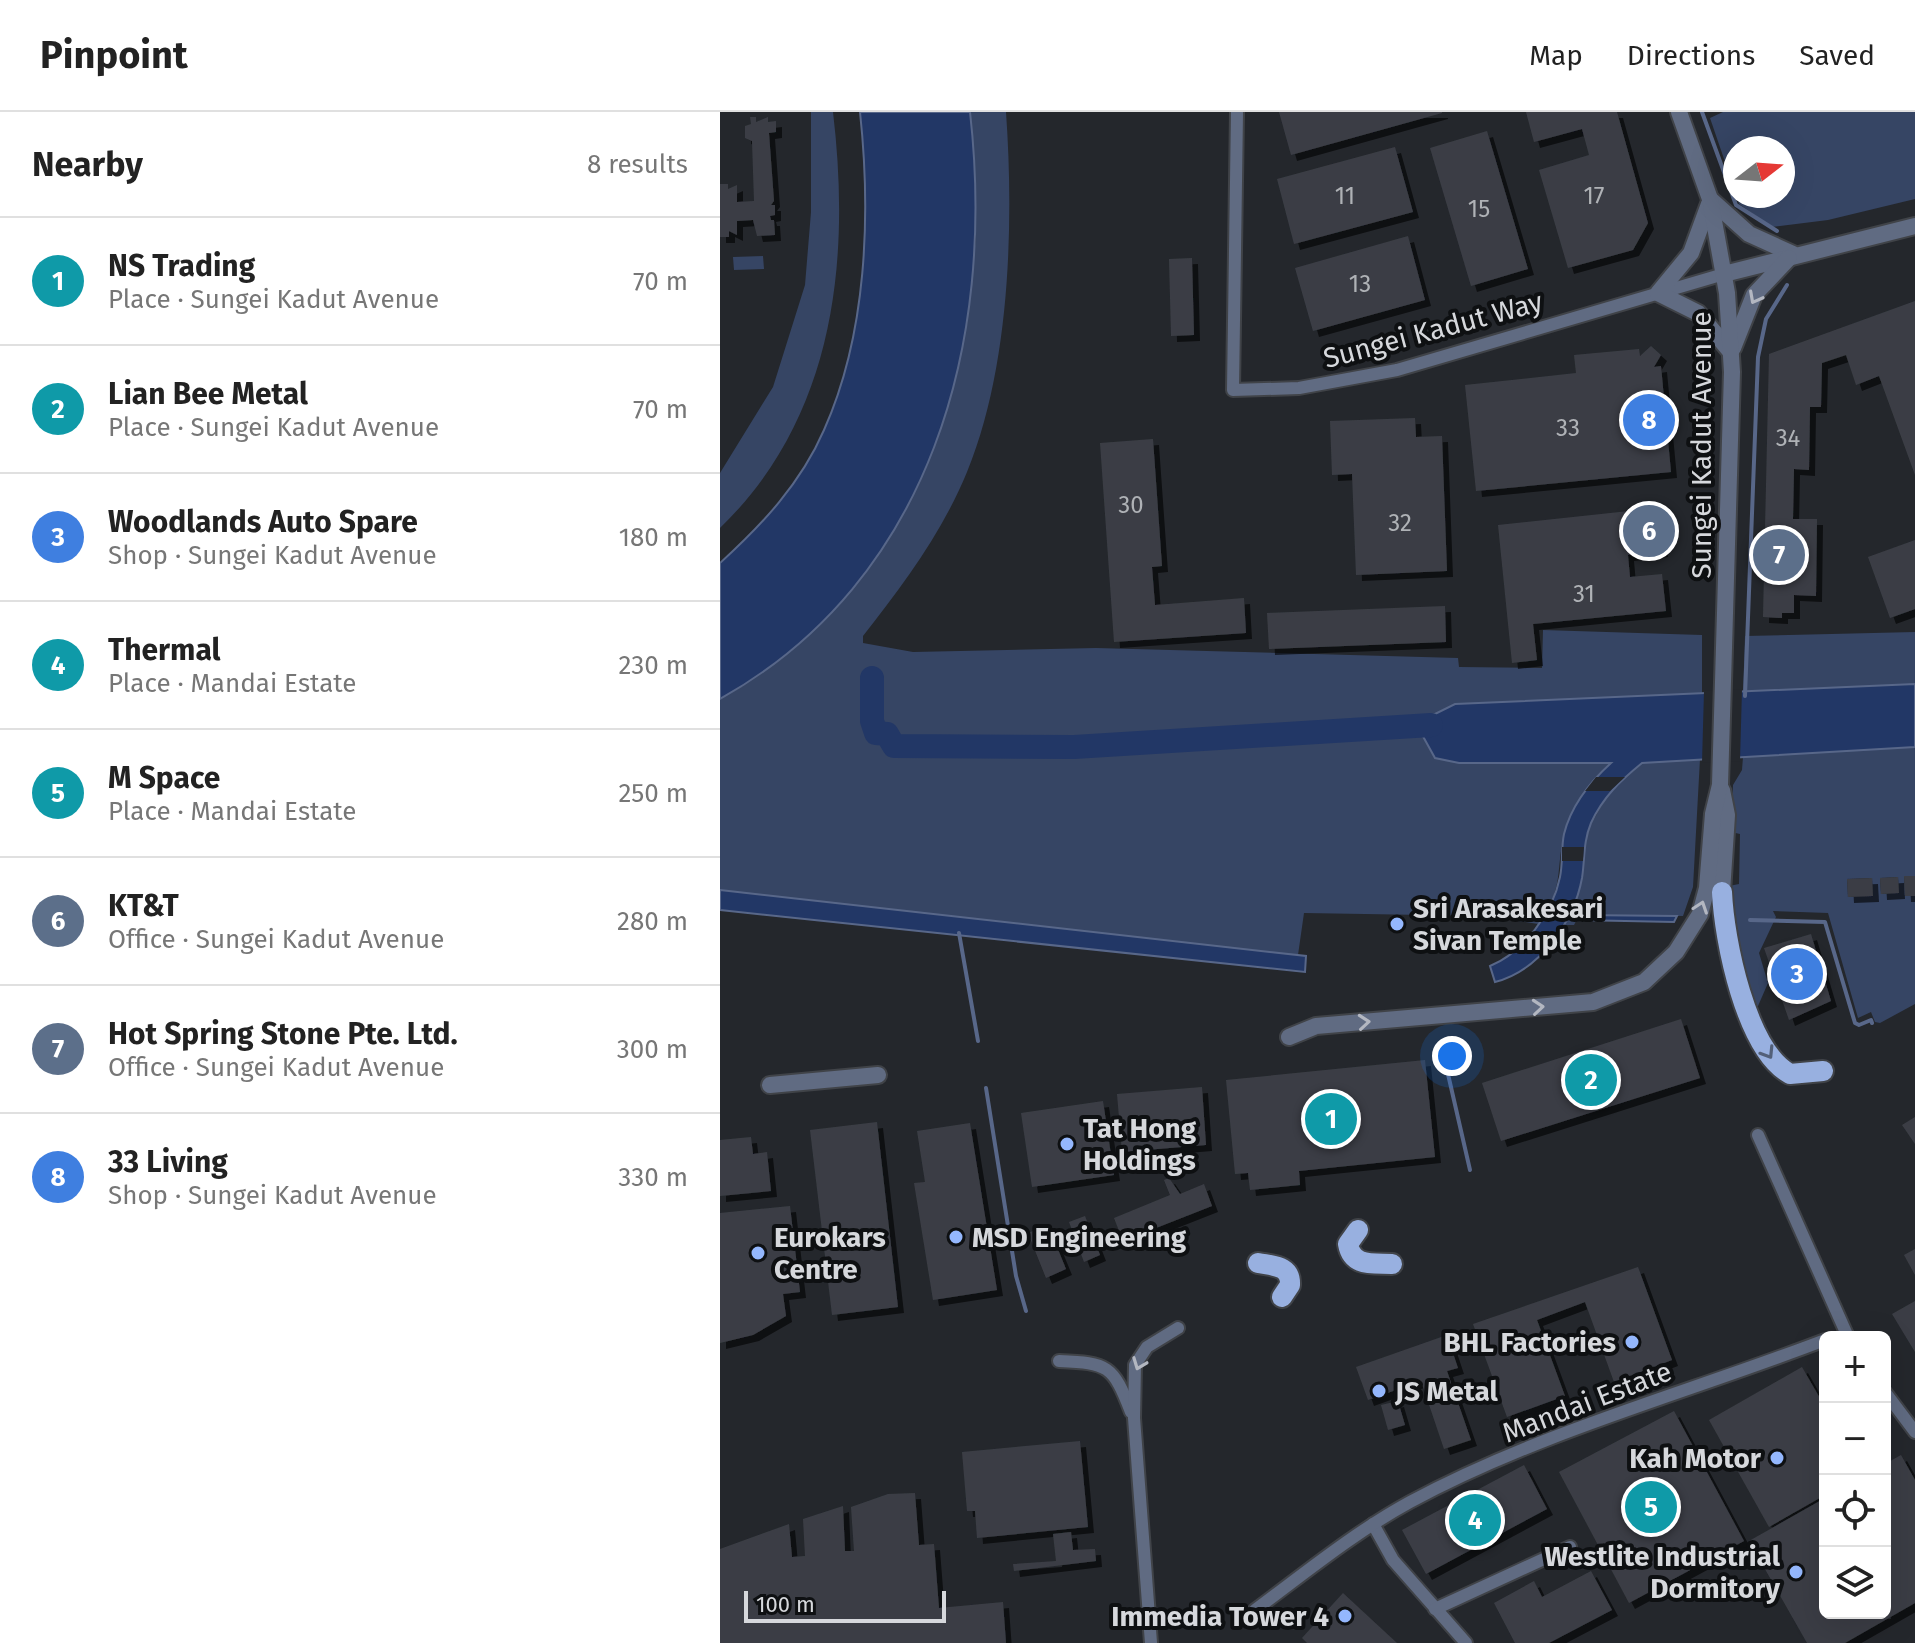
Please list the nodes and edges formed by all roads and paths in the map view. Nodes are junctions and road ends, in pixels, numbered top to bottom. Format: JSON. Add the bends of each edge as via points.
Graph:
{"nodes":[{"id":1,"x":1237,"y":112,"type":"edge"},
{"id":2,"x":1679,"y":112,"type":"edge"},
{"id":3,"x":1710,"y":199,"type":"junction"},
{"id":4,"x":1915,"y":226,"type":"edge"},
{"id":5,"x":1793,"y":254,"type":"junction"},
{"id":6,"x":1724,"y":274,"type":"junction"},
{"id":7,"x":1658,"y":293,"type":"junction"},
{"id":8,"x":1731,"y":353,"type":"junction"},
{"id":9,"x":1720,"y":777,"type":"junction"},
{"id":10,"x":1722,"y":892,"type":"joint"},
{"id":11,"x":1289,"y":1037,"type":"dead end"},
{"id":12,"x":1823,"y":1071,"type":"dead end"},
{"id":13,"x":878,"y":1075,"type":"dead end"},
{"id":14,"x":770,"y":1085,"type":"dead end"},
{"id":15,"x":1758,"y":1135,"type":"dead end"},
{"id":16,"x":1358,"y":1230,"type":"dead end"},
{"id":17,"x":1258,"y":1263,"type":"dead end"},
{"id":18,"x":1392,"y":1264,"type":"dead end"},
{"id":19,"x":1282,"y":1297,"type":"dead end"},
{"id":20,"x":1178,"y":1328,"type":"dead end"},
{"id":21,"x":1840,"y":1331,"type":"edge"},
{"id":22,"x":1819,"y":1342,"type":"edge"},
{"id":23,"x":1059,"y":1361,"type":"dead end"},
{"id":24,"x":1891,"y":1400,"type":"edge"},
{"id":25,"x":1134,"y":1418,"type":"junction"},
{"id":26,"x":1915,"y":1432,"type":"edge"},
{"id":27,"x":1373,"y":1524,"type":"junction"},
{"id":28,"x":1570,"y":1547,"type":"dead end"},
{"id":29,"x":1435,"y":1609,"type":"junction"},
{"id":30,"x":1255,"y":1610,"type":"dead end"},
{"id":31,"x":1151,"y":1643,"type":"edge"},
{"id":32,"x":1466,"y":1643,"type":"edge"}],
"edges":[{"from":1,"to":7,"type":"street","name":"Sungei Kadut Way","via":[[1233,390],[1299,388],[1397,370]]},
{"from":2,"to":3,"type":"street","name":"Sungei Kadut Avenue"},
{"from":3,"to":5,"type":"street","via":[[1749,234]]},
{"from":3,"to":6,"type":"street","name":"Sungei Kadut Avenue"},
{"from":3,"to":7,"type":"street","via":[[1691,253]]},
{"from":4,"to":5,"type":"street"},
{"from":5,"to":6,"type":"street"},
{"from":5,"to":8,"type":"street","one_way":true,"via":[[1754,295]]},
{"from":6,"to":7,"type":"street","name":"Sungei Kadut Way"},
{"from":6,"to":8,"type":"street","name":"Sungei Kadut Avenue"},
{"from":7,"to":8,"type":"street","via":[[1698,313]]},
{"from":8,"to":9,"type":"street","name":"Sungei Kadut Avenue"},
{"from":9,"to":10,"type":"street","name":"Sungei Kadut Avenue","via":[[1727,815]]},
{"from":11,"to":9,"type":"street","name":"Sungei Kadut Avenue","one_way":true,"via":[[1316,1026],[1593,1002],[1644,982],[1676,952],[1700,914]]},
{"from":10,"to":12,"type":"main road","one_way":true,"via":[[1742,993],[1771,1060],[1790,1074]]},
{"from":13,"to":14,"type":"street"},
{"from":15,"to":21,"type":"street"},
{"from":16,"to":18,"type":"main road","via":[[1348,1244],[1352,1257]]},
{"from":17,"to":19,"type":"main road","via":[[1287,1272],[1290,1285]]},
{"from":20,"to":25,"type":"street","one_way":true,"via":[[1147,1347],[1135,1365]]},
{"from":22,"to":27,"type":"street","name":"Mandai Estate","via":[[1519,1452]]},
{"from":23,"to":25,"type":"street","via":[[1098,1363],[1111,1370]]},
{"from":24,"to":26,"type":"street"},
{"from":25,"to":31,"type":"street"},
{"from":27,"to":29,"type":"street","via":[[1393,1560]]},
{"from":27,"to":30,"type":"street","name":"Mandai Estate"},
{"from":28,"to":29,"type":"street"},
{"from":29,"to":32,"type":"street"}]}
